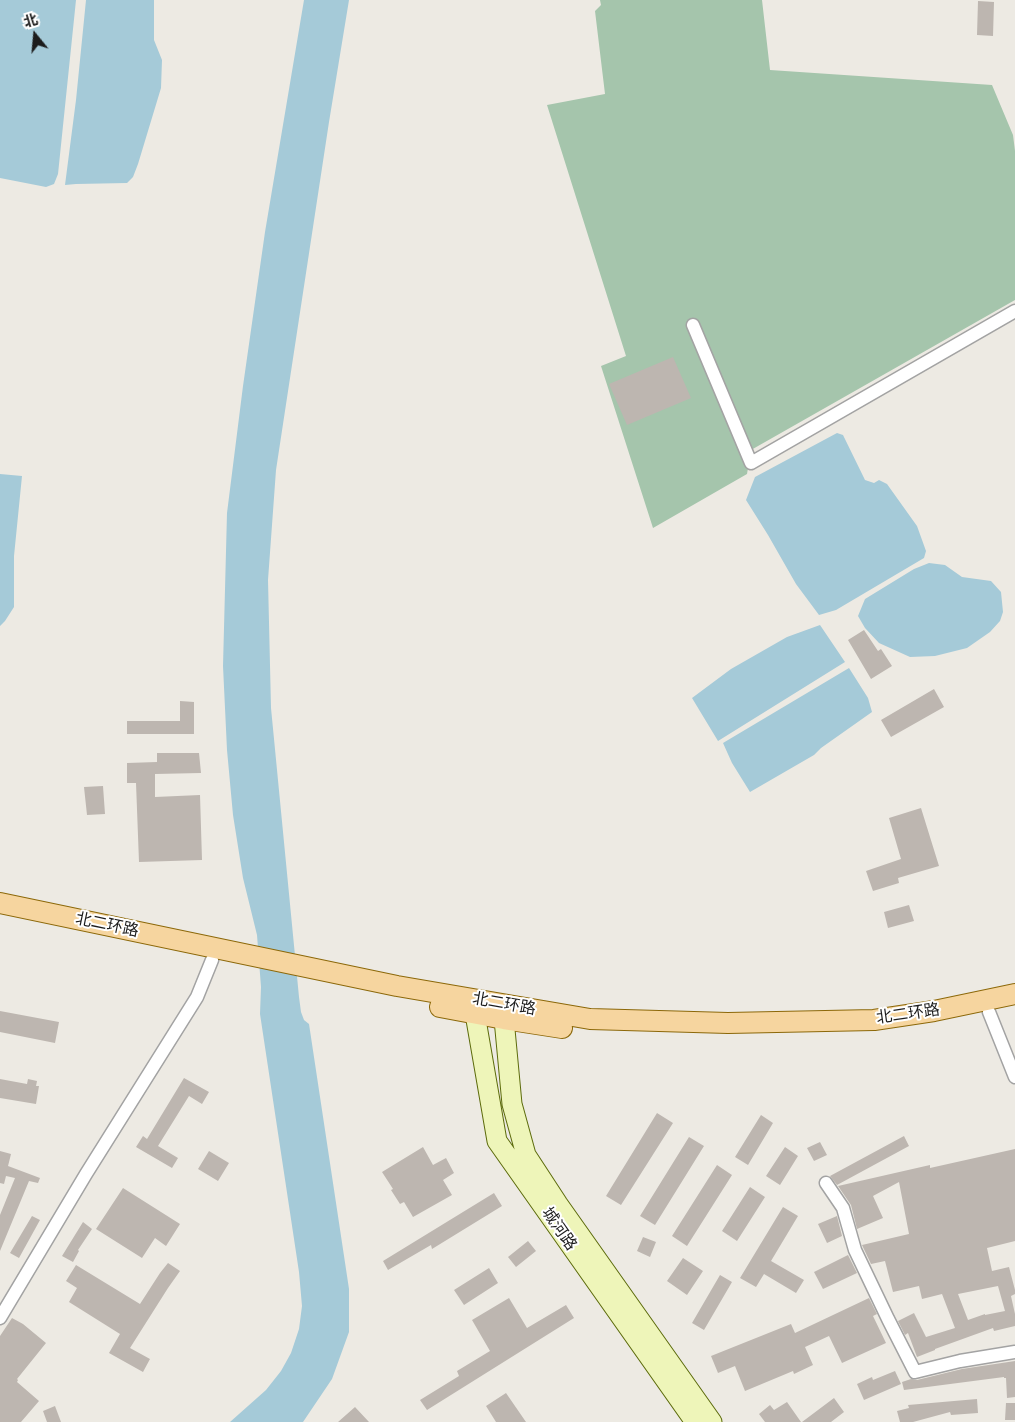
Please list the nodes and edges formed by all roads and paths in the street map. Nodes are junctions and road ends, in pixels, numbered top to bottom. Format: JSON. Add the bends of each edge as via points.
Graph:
{"nodes":[{"id":1,"x":1015,"y":311,"type":"edge"},
{"id":2,"x":693,"y":325,"type":"dead end"},
{"id":3,"x":0,"y":903,"type":"edge"},
{"id":4,"x":0,"y":916,"type":"edge"},
{"id":5,"x":234,"y":958,"type":"junction"},
{"id":6,"x":212,"y":960,"type":"junction"},
{"id":7,"x":312,"y":974,"type":"junction"},
{"id":8,"x":1015,"y":994,"type":"edge"},
{"id":9,"x":1015,"y":1007,"type":"edge"},
{"id":10,"x":989,"y":1012,"type":"junction"},
{"id":11,"x":475,"y":1014,"type":"junction"},
{"id":12,"x":504,"y":1019,"type":"junction"},
{"id":13,"x":1015,"y":1077,"type":"edge"},
{"id":14,"x":826,"y":1183,"type":"dead end"},
{"id":15,"x":0,"y":1318,"type":"edge"},
{"id":16,"x":1015,"y":1352,"type":"edge"},
{"id":17,"x":695,"y":1422,"type":"edge"},
{"id":18,"x":712,"y":1422,"type":"edge"}],
"edges":[{"from":1,"to":2,"type":"street","via":[[751,464]]},
{"from":3,"to":5,"type":"main road","name":"北二环路"},
{"from":4,"to":6,"type":"main road","name":"北二环路"},
{"from":5,"to":6,"type":"main road","name":"北二环路"},
{"from":5,"to":7,"type":"main road","name":"北二环路"},
{"from":6,"to":15,"type":"street","via":[[197,997]]},
{"from":7,"to":8,"type":"main road","name":"北二环路","via":[[590,1019],[728,1023],[874,1020]]},
{"from":7,"to":11,"type":"main road","name":"北二环路"},
{"from":9,"to":10,"type":"main road","name":"北二环路"},
{"from":10,"to":12,"type":"main road","name":"北二环路","via":[[937,1024],[874,1031],[730,1037],[590,1032]]},
{"from":10,"to":13,"type":"street"},
{"from":11,"to":12,"type":"main road","name":"北二环路"},
{"from":11,"to":17,"type":"main road","name":"城河路","via":[[497,1141]]},
{"from":12,"to":18,"type":"main road","name":"城河路","via":[[512,1104],[526,1155]]},
{"from":14,"to":16,"type":"street","via":[[843,1208],[855,1250],[915,1372]]}]}
